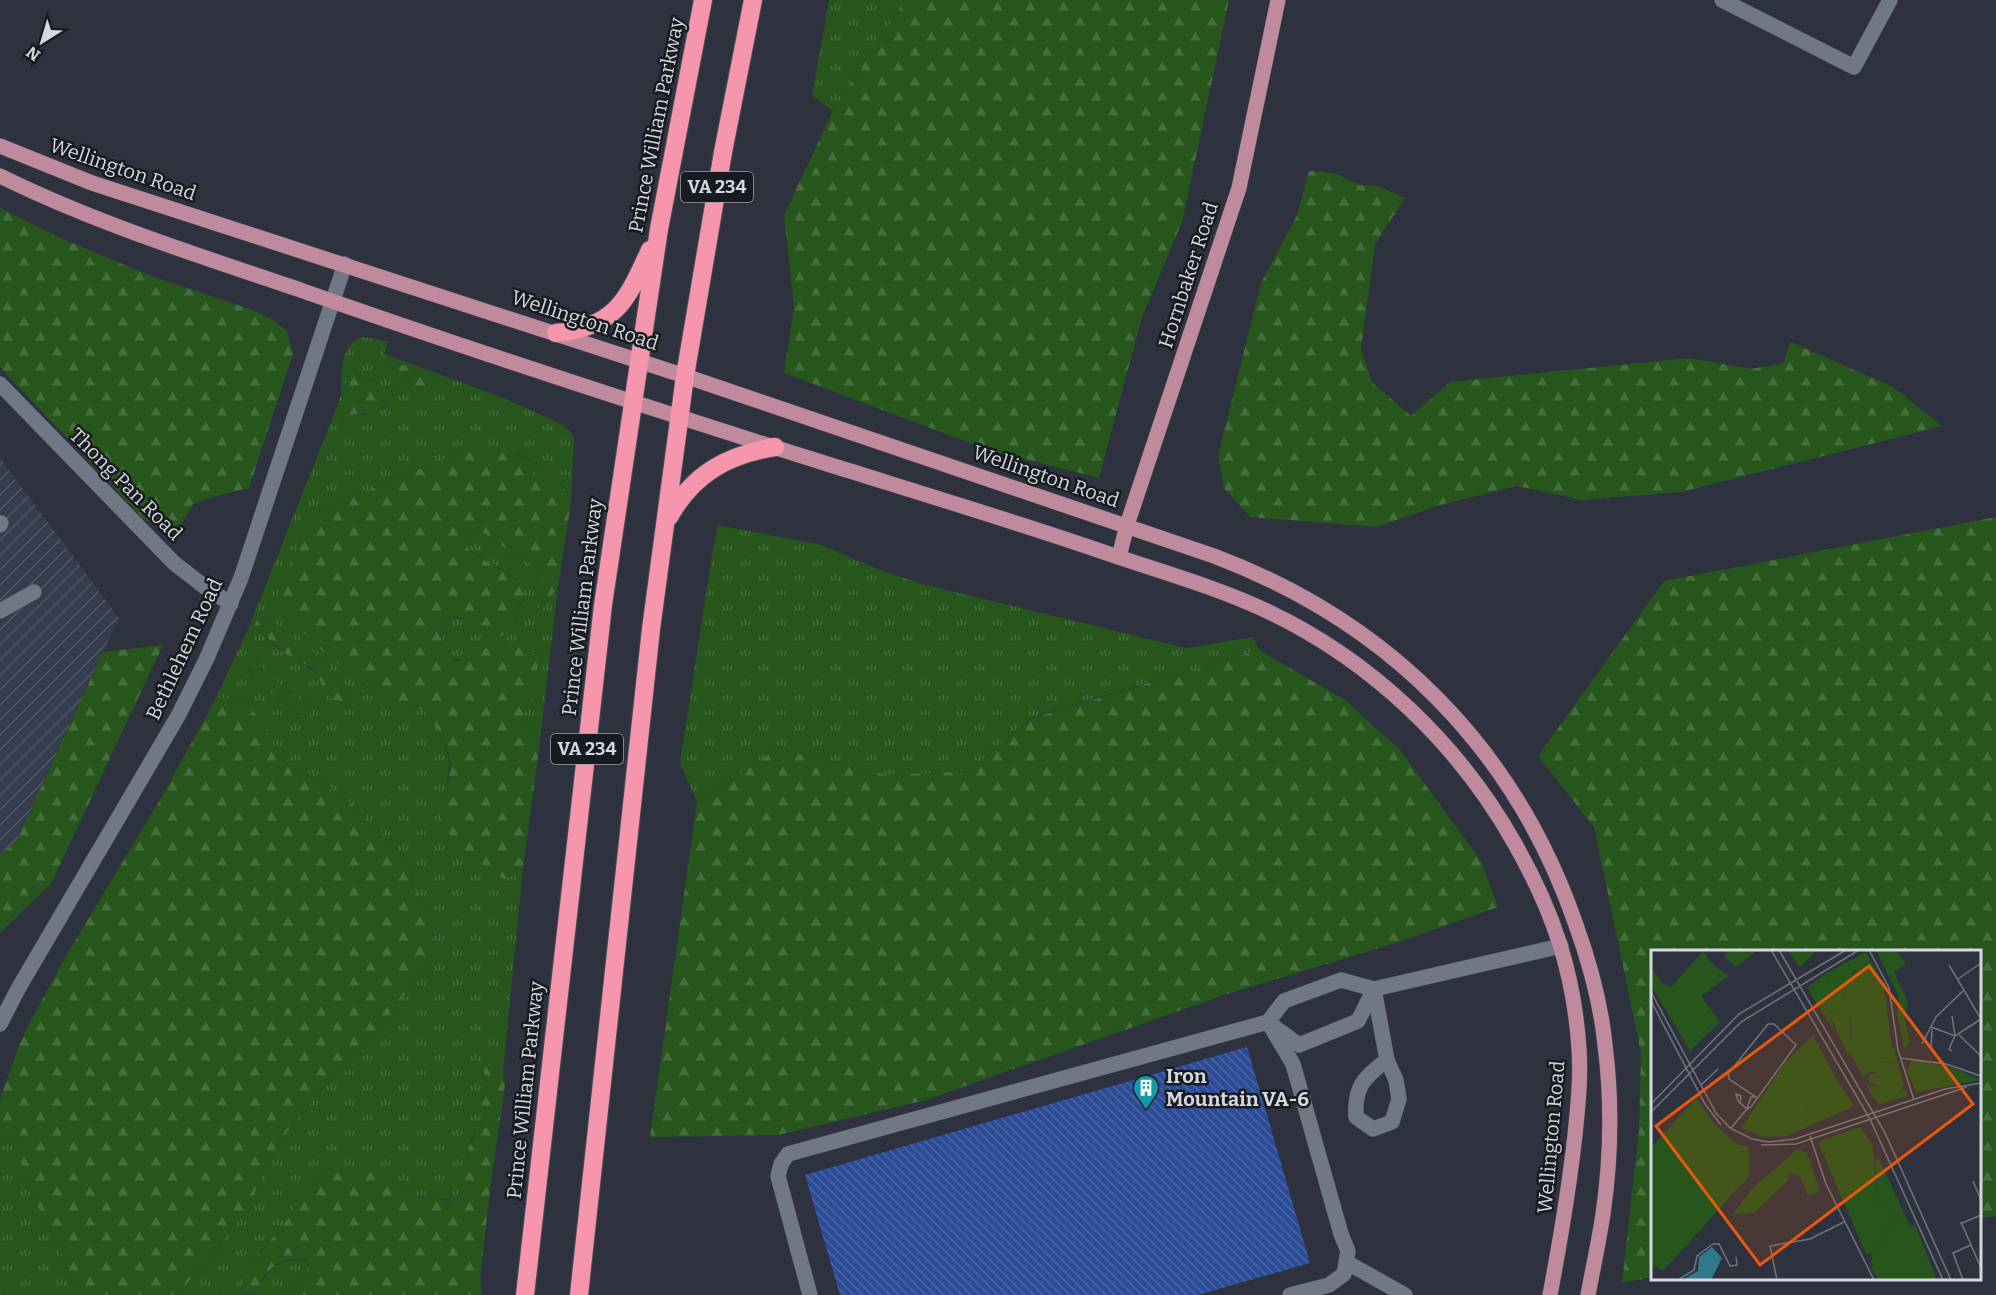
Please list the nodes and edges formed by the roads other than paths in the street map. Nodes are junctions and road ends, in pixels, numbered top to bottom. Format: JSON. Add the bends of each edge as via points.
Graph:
{"nodes":[{"id":1,"x":703,"y":0,"type":"edge"},
{"id":2,"x":753,"y":0,"type":"edge"},
{"id":3,"x":1278,"y":0,"type":"edge"},
{"id":4,"x":1722,"y":0,"type":"edge"},
{"id":5,"x":1890,"y":0,"type":"edge"},
{"id":6,"x":0,"y":146,"type":"edge"},
{"id":7,"x":0,"y":176,"type":"edge"},
{"id":8,"x":659,"y":229,"type":"junction"},
{"id":9,"x":345,"y":264,"type":"junction"},
{"id":10,"x":332,"y":302,"type":"junction"},
{"id":11,"x":556,"y":333,"type":"junction"},
{"id":12,"x":639,"y":360,"type":"junction"},
{"id":13,"x":685,"y":375,"type":"junction"},
{"id":14,"x":0,"y":384,"type":"edge"},
{"id":15,"x":633,"y":403,"type":"junction"},
{"id":16,"x":679,"y":418,"type":"junction"},
{"id":17,"x":774,"y":447,"type":"junction"},
{"id":18,"x":1127,"y":525,"type":"junction"},
{"id":19,"x":665,"y":527,"type":"junction"},
{"id":20,"x":1119,"y":557,"type":"junction"},
{"id":21,"x":34,"y":592,"type":"dead end"},
{"id":22,"x":231,"y":604,"type":"junction"},
{"id":23,"x":0,"y":611,"type":"edge"},
{"id":24,"x":1561,"y":946,"type":"junction"},
{"id":25,"x":1374,"y":989,"type":"junction"},
{"id":26,"x":1268,"y":1022,"type":"junction"},
{"id":27,"x":0,"y":1024,"type":"edge"},
{"id":28,"x":1387,"y":1060,"type":"dead end"},
{"id":29,"x":1346,"y":1262,"type":"junction"},
{"id":30,"x":525,"y":1295,"type":"edge"},
{"id":31,"x":579,"y":1295,"type":"edge"},
{"id":32,"x":810,"y":1295,"type":"edge"},
{"id":33,"x":1290,"y":1295,"type":"edge"},
{"id":34,"x":1405,"y":1295,"type":"edge"},
{"id":35,"x":1550,"y":1295,"type":"edge"},
{"id":36,"x":1588,"y":1295,"type":"edge"}],
"edges":[{"from":1,"to":8,"type":"highway","name":"Prince William Parkway","number":"VA 234"},
{"from":2,"to":13,"type":"highway","number":"VA 234"},
{"from":3,"to":18,"type":"main road","name":"Hornbaker Road","via":[[1239,188]]},
{"from":4,"to":5,"type":"street","via":[[1854,67]]},
{"from":6,"to":9,"type":"main road","name":"Wellington Road","via":[[92,183]]},
{"from":7,"to":10,"type":"main road","name":"Wellington Road","via":[[96,220]]},
{"from":8,"to":11,"type":"highway","via":[[622,303],[593,325]]},
{"from":8,"to":12,"type":"highway","name":"Prince William Parkway","number":"VA 234"},
{"from":9,"to":10,"type":"street","name":"Bethlehem Road"},
{"from":9,"to":11,"type":"main road","name":"Wellington Road"},
{"from":10,"to":15,"type":"main road","name":"Wellington Road"},
{"from":10,"to":22,"type":"street","name":"Bethlehem Road"},
{"from":11,"to":12,"type":"main road","name":"Wellington Road"},
{"from":12,"to":13,"type":"main road","name":"Wellington Road"},
{"from":12,"to":15,"type":"highway","name":"Prince William Parkway","number":"VA 234"},
{"from":13,"to":16,"type":"highway","number":"VA 234"},
{"from":13,"to":18,"type":"main road","name":"Wellington Road"},
{"from":14,"to":22,"type":"street","name":"Thong Pan Road","via":[[174,563]]},
{"from":15,"to":16,"type":"main road","name":"Wellington Road"},
{"from":15,"to":30,"type":"highway","name":"Prince William Parkway","number":"VA 234","via":[[603,605]]},
{"from":16,"to":17,"type":"main road","name":"Wellington Road"},
{"from":16,"to":19,"type":"highway","number":"VA 234"},
{"from":17,"to":19,"type":"highway","via":[[732,458],[712,469],[680,499]]},
{"from":17,"to":20,"type":"main road","name":"Wellington Road"},
{"from":18,"to":20,"type":"main road","name":"Hornbaker Road"},
{"from":18,"to":36,"type":"main road","name":"Wellington Road","via":[[1275,581],[1363,634],[1411,672],[1456,718],[1485,752],[1533,825],[1583,945],[1606,1047],[1608,1157]]},
{"from":19,"to":31,"type":"highway","number":"VA 234","via":[[648,651]]},
{"from":20,"to":24,"type":"main road","name":"Wellington Road","via":[[1227,593],[1270,612],[1349,660],[1390,691],[1452,753],[1496,812],[1523,859]]},
{"from":21,"to":23,"type":"street"},
{"from":22,"to":27,"type":"street","name":"Bethlehem Road","via":[[178,716]]},
{"from":24,"to":25,"type":"street"},
{"from":24,"to":35,"type":"main road","name":"Wellington Road","via":[[1575,1008],[1580,1056],[1565,1214]]},
{"from":25,"to":26,"type":"street","via":[[1341,980],[1284,1000]]},
{"from":25,"to":26,"type":"street","via":[[1358,1021],[1299,1045]]},
{"from":25,"to":28,"type":"street"},
{"from":26,"to":29,"type":"street","via":[[1293,1064],[1348,1251]]},
{"from":26,"to":32,"type":"street","via":[[788,1154],[778,1176]]},
{"from":29,"to":33,"type":"street","via":[[1344,1274],[1329,1285]]},
{"from":29,"to":34,"type":"street"}]}
